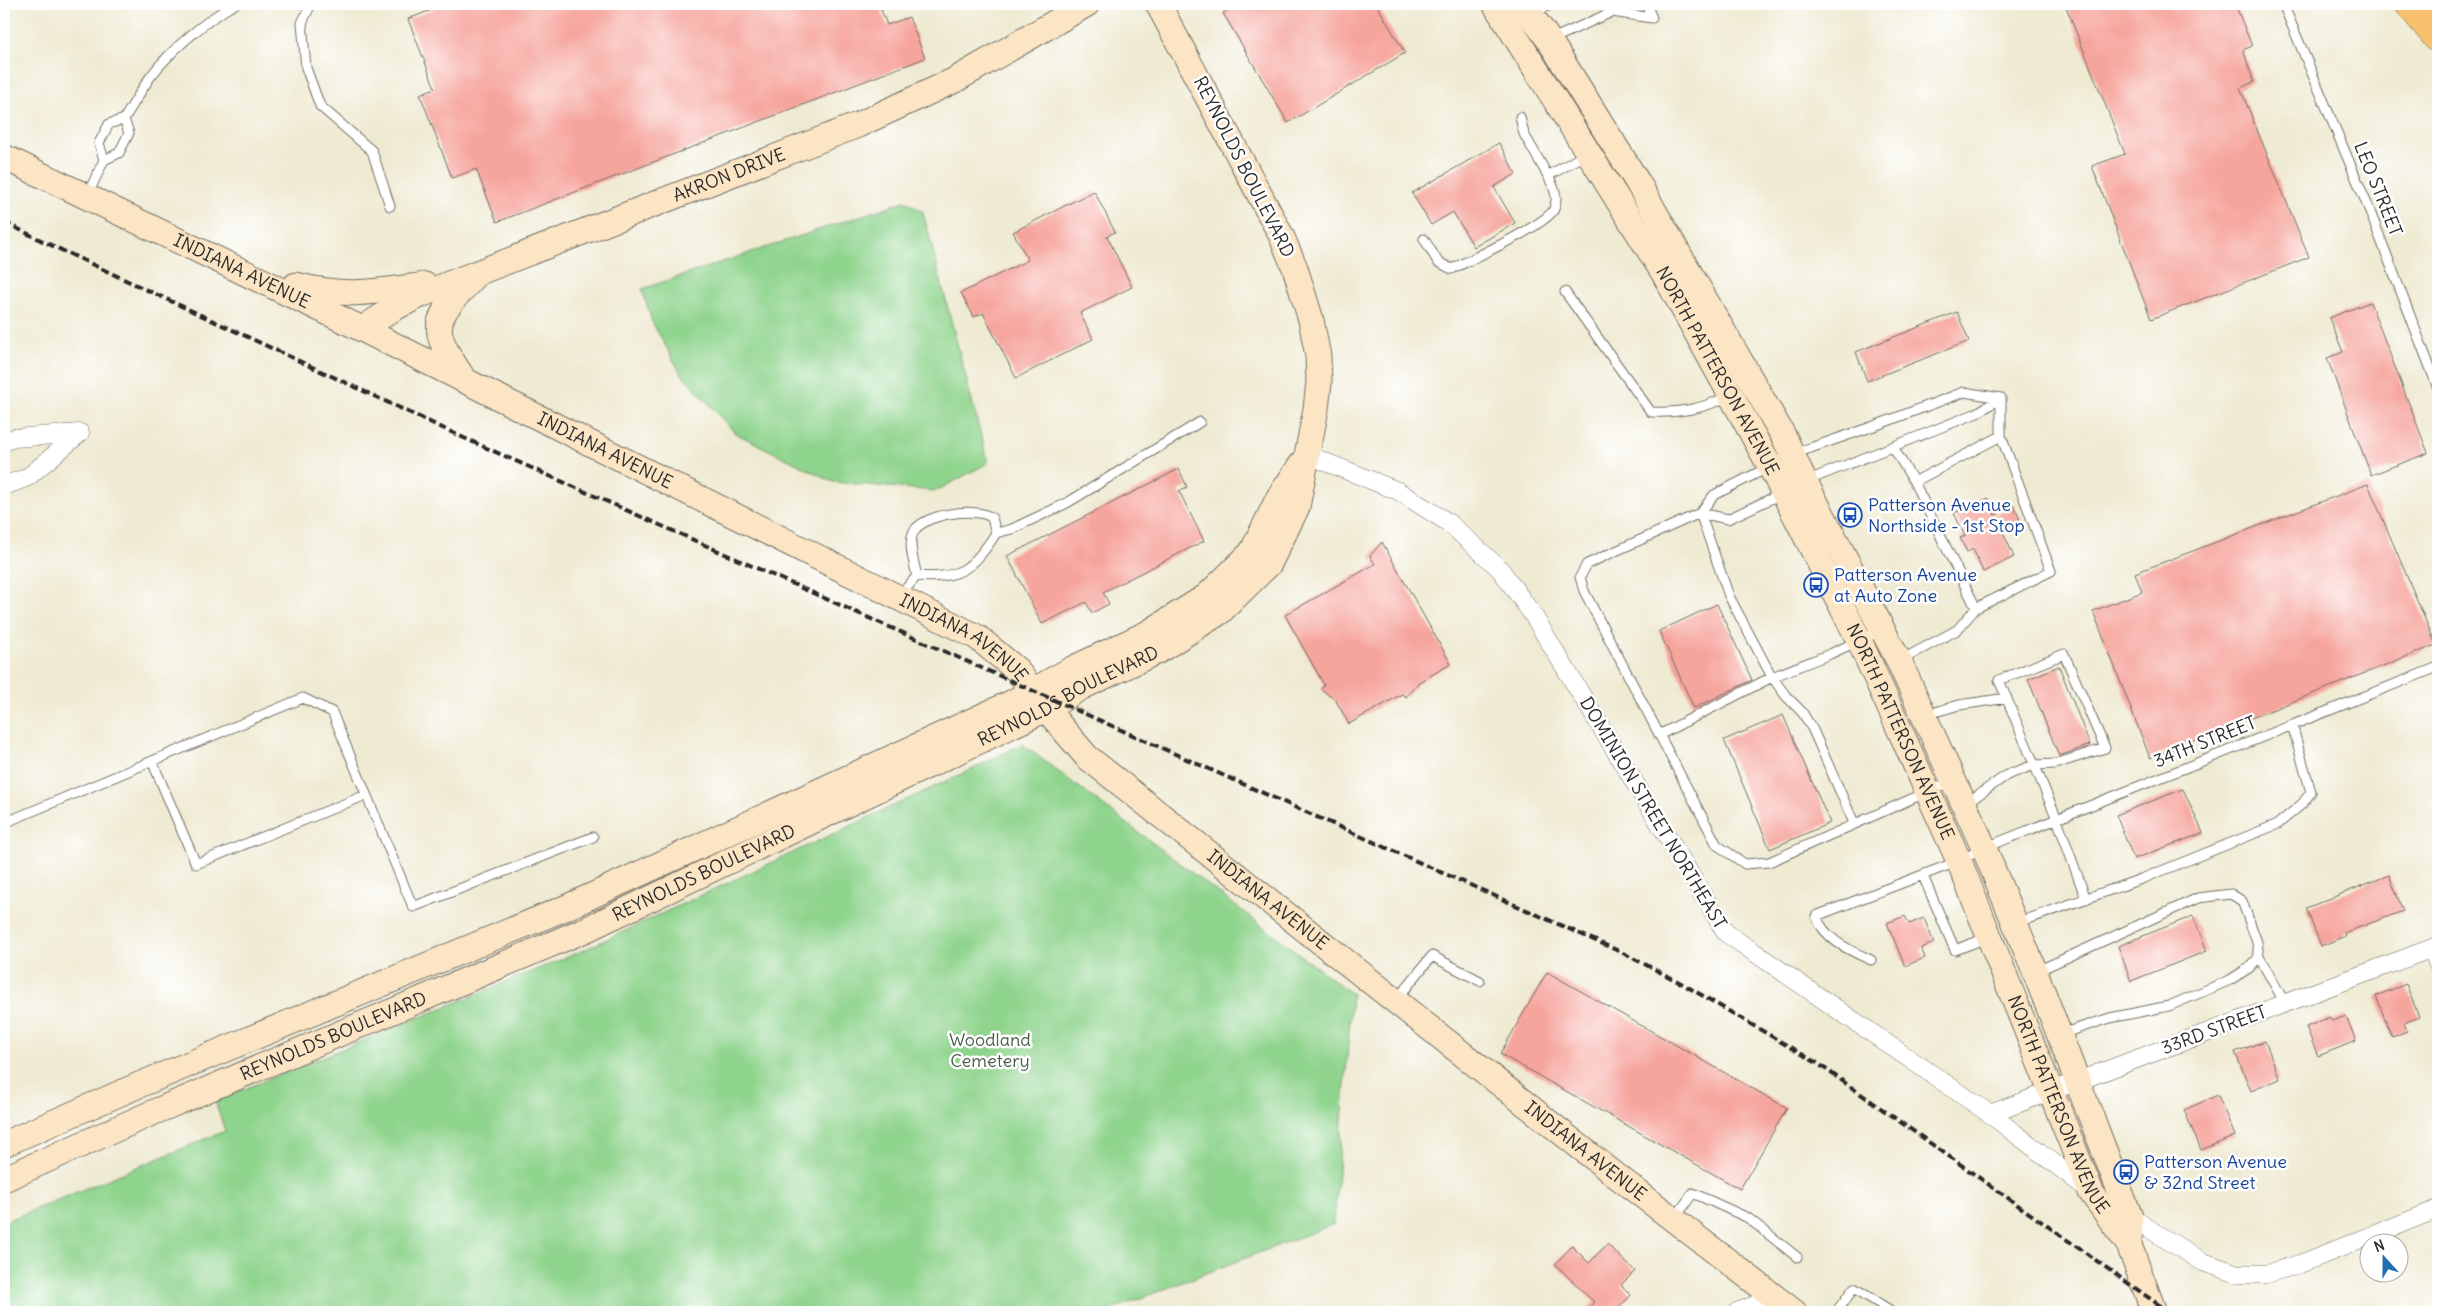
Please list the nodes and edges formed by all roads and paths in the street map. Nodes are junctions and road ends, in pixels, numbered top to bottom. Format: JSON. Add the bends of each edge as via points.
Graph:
{"nodes":[{"id":1,"x":235,"y":4,"type":"edge"},
{"id":2,"x":311,"y":4,"type":"edge"},
{"id":3,"x":1087,"y":4,"type":"edge"},
{"id":4,"x":1158,"y":4,"type":"edge"},
{"id":5,"x":1495,"y":4,"type":"edge"},
{"id":6,"x":1553,"y":4,"type":"edge"},
{"id":7,"x":1646,"y":4,"type":"edge"},
{"id":8,"x":2283,"y":4,"type":"edge"},
{"id":9,"x":2409,"y":4,"type":"edge"},
{"id":10,"x":1613,"y":8,"type":"edge"},
{"id":11,"x":1527,"y":27,"type":"edge"},
{"id":12,"x":2438,"y":39,"type":"edge"},
{"id":13,"x":1520,"y":117,"type":"dead end"},
{"id":14,"x":124,"y":119,"type":"junction"},
{"id":15,"x":1589,"y":153,"type":"junction"},
{"id":16,"x":4,"y":157,"type":"edge"},
{"id":17,"x":104,"y":160,"type":"junction"},
{"id":18,"x":1548,"y":176,"type":"junction"},
{"id":19,"x":87,"y":196,"type":"junction"},
{"id":20,"x":390,"y":206,"type":"dead end"},
{"id":21,"x":1424,"y":239,"type":"dead end"},
{"id":22,"x":243,"y":271,"type":"junction"},
{"id":23,"x":478,"y":272,"type":"junction"},
{"id":24,"x":454,"y":282,"type":"junction"},
{"id":25,"x":1564,"y":292,"type":"dead end"},
{"id":26,"x":362,"y":329,"type":"junction"},
{"id":27,"x":465,"y":380,"type":"junction"},
{"id":28,"x":2438,"y":388,"type":"edge"},
{"id":29,"x":1743,"y":389,"type":"junction"},
{"id":30,"x":2001,"y":398,"type":"junction"},
{"id":31,"x":1200,"y":422,"type":"dead end"},
{"id":32,"x":2001,"y":436,"type":"junction"},
{"id":33,"x":4,"y":442,"type":"edge"},
{"id":34,"x":1892,"y":447,"type":"junction"},
{"id":35,"x":1308,"y":454,"type":"junction"},
{"id":36,"x":1781,"y":460,"type":"junction"},
{"id":37,"x":1914,"y":482,"type":"junction"},
{"id":38,"x":4,"y":486,"type":"edge"},
{"id":39,"x":1794,"y":487,"type":"junction"},
{"id":40,"x":1700,"y":513,"type":"junction"},
{"id":41,"x":996,"y":534,"type":"junction"},
{"id":42,"x":916,"y":576,"type":"junction"},
{"id":43,"x":899,"y":598,"type":"junction"},
{"id":44,"x":1976,"y":608,"type":"junction"},
{"id":45,"x":1883,"y":630,"type":"junction"},
{"id":46,"x":1859,"y":640,"type":"junction"},
{"id":47,"x":1899,"y":661,"type":"junction"},
{"id":48,"x":2438,"y":667,"type":"edge"},
{"id":49,"x":1772,"y":678,"type":"junction"},
{"id":50,"x":2007,"y":698,"type":"junction"},
{"id":51,"x":1040,"y":700,"type":"junction"},
{"id":52,"x":1923,"y":716,"type":"junction"},
{"id":53,"x":2292,"y":724,"type":"junction"},
{"id":54,"x":1658,"y":735,"type":"junction"},
{"id":55,"x":152,"y":761,"type":"junction"},
{"id":56,"x":2034,"y":765,"type":"junction"},
{"id":57,"x":1953,"y":780,"type":"junction"},
{"id":58,"x":1928,"y":790,"type":"junction"},
{"id":59,"x":366,"y":795,"type":"junction"},
{"id":60,"x":1963,"y":805,"type":"junction"},
{"id":61,"x":2057,"y":819,"type":"junction"},
{"id":62,"x":4,"y":823,"type":"edge"},
{"id":63,"x":1854,"y":823,"type":"junction"},
{"id":64,"x":593,"y":837,"type":"dead end"},
{"id":65,"x":1984,"y":848,"type":"junction"},
{"id":66,"x":1960,"y":861,"type":"junction"},
{"id":67,"x":1922,"y":876,"type":"junction"},
{"id":68,"x":2086,"y":899,"type":"junction"},
{"id":69,"x":2015,"y":924,"type":"junction"},
{"id":70,"x":1990,"y":936,"type":"junction"},
{"id":71,"x":2435,"y":947,"type":"edge"},
{"id":72,"x":2259,"y":957,"type":"junction"},
{"id":73,"x":1871,"y":960,"type":"dead end"},
{"id":74,"x":2438,"y":965,"type":"edge"},
{"id":75,"x":2035,"y":972,"type":"junction"},
{"id":76,"x":1480,"y":981,"type":"dead end"},
{"id":77,"x":1396,"y":1002,"type":"junction"},
{"id":78,"x":2285,"y":1003,"type":"junction"},
{"id":79,"x":2059,"y":1035,"type":"junction"},
{"id":80,"x":2076,"y":1081,"type":"junction"},
{"id":81,"x":2052,"y":1090,"type":"junction"},
{"id":82,"x":1990,"y":1114,"type":"junction"},
{"id":83,"x":4,"y":1144,"type":"edge"},
{"id":84,"x":4,"y":1179,"type":"edge"},
{"id":85,"x":2091,"y":1192,"type":"junction"},
{"id":86,"x":2438,"y":1209,"type":"edge"},
{"id":87,"x":2130,"y":1217,"type":"junction"},
{"id":88,"x":1673,"y":1220,"type":"junction"},
{"id":89,"x":2129,"y":1245,"type":"junction"},
{"id":90,"x":1796,"y":1257,"type":"dead end"},
{"id":91,"x":1777,"y":1305,"type":"edge"},
{"id":92,"x":1737,"y":1312,"type":"edge"},
{"id":93,"x":1794,"y":1312,"type":"edge"},
{"id":94,"x":1836,"y":1312,"type":"edge"},
{"id":95,"x":1893,"y":1312,"type":"edge"},
{"id":96,"x":2154,"y":1312,"type":"edge"}],
"edges":[{"from":1,"to":14,"type":"lane","via":[[223,10],[180,46],[151,76]]},
{"from":2,"to":20,"type":"lane","via":[[302,23],[306,68],[320,106],[372,151]]},
{"from":3,"to":23,"type":"main road","name":"AKRON DRIVE","via":[[982,66],[902,105]]},
{"from":4,"to":35,"type":"main road","name":"REYNOLDS BOULEVARD","via":[[1281,235],[1295,268],[1318,356],[1318,391]]},
{"from":5,"to":11,"type":"main road","name":"NORTH PATTERSON AVENUE"},
{"from":6,"to":11,"type":"lane"},
{"from":7,"to":10,"type":"lane","via":[[1652,18]]},
{"from":8,"to":28,"type":"lane","name":"LEO STREET","via":[[2369,209]]},
{"from":9,"to":12,"type":"highway"},
{"from":10,"to":11,"type":"lane"},
{"from":11,"to":15,"type":"main road","name":"NORTH PATTERSON AVENUE"},
{"from":11,"to":29,"type":"main road","name":"NORTH PATTERSON AVENUE","via":[[1638,182]]},
{"from":13,"to":18,"type":"lane","via":[[1524,134]]},
{"from":14,"to":17,"type":"lane","via":[[128,133],[119,153]]},
{"from":14,"to":17,"type":"lane","via":[[109,124],[99,143]]},
{"from":15,"to":18,"type":"lane"},
{"from":15,"to":29,"type":"main road","name":"NORTH PATTERSON AVENUE","via":[[1663,272]]},
{"from":16,"to":19,"type":"main road","name":"INDIANA AVENUE"},
{"from":17,"to":19,"type":"lane"},
{"from":18,"to":21,"type":"lane","via":[[1557,199],[1553,211],[1540,222],[1452,269],[1438,262]]},
{"from":19,"to":22,"type":"main road","name":"INDIANA AVENUE"},
{"from":22,"to":24,"type":"main road","via":[[337,294]]},
{"from":22,"to":26,"type":"main road","name":"INDIANA AVENUE"},
{"from":23,"to":24,"type":"main road","name":"AKRON DRIVE"},
{"from":23,"to":27,"type":"main road","via":[[442,312],[439,327],[442,345]]},
{"from":24,"to":26,"type":"main road","name":"AKRON DRIVE","via":[[396,307]]},
{"from":25,"to":29,"type":"lane","via":[[1651,412],[1675,413],[1710,406]]},
{"from":26,"to":27,"type":"main road","name":"INDIANA AVENUE"},
{"from":27,"to":43,"type":"main road","name":"INDIANA AVENUE"},
{"from":29,"to":36,"type":"main road","name":"NORTH PATTERSON AVENUE"},
{"from":30,"to":32,"type":"lane"},
{"from":30,"to":34,"type":"lane","via":[[1977,413]]},
{"from":30,"to":36,"type":"lane","via":[[1964,392]]},
{"from":31,"to":41,"type":"lane","via":[[1067,503]]},
{"from":32,"to":37,"type":"lane"},
{"from":32,"to":44,"type":"lane","via":[[2051,571]]},
{"from":33,"to":38,"type":"street","via":[[14,438],[80,434],[28,477]]},
{"from":34,"to":37,"type":"lane"},
{"from":34,"to":39,"type":"lane"},
{"from":35,"to":51,"type":"main road","name":"REYNOLDS BOULEVARD","via":[[1297,507],[1268,564],[1220,612],[1158,651],[1082,687]]},
{"from":35,"to":82,"type":"street","name":"DOMINION STREET NORTHEAST","via":[[1398,491],[1449,523],[1500,569],[1533,615],[1726,934]]},
{"from":36,"to":39,"type":"main road","name":"NORTH PATTERSON AVENUE"},
{"from":36,"to":40,"type":"lane","via":[[1714,495]]},
{"from":37,"to":44,"type":"lane"},
{"from":39,"to":40,"type":"lane","via":[[1728,519]]},
{"from":39,"to":45,"type":"main road","name":"NORTH PATTERSON AVENUE"},
{"from":39,"to":46,"type":"main road","name":"NORTH PATTERSON AVENUE"},
{"from":40,"to":49,"type":"lane","via":[[1729,596]]},
{"from":40,"to":54,"type":"lane","via":[[1586,564],[1580,576],[1584,591]]},
{"from":41,"to":42,"type":"lane","via":[[961,572],[935,577]]},
{"from":41,"to":42,"type":"lane","via":[[992,518],[981,512],[948,515],[922,524],[915,529],[911,541]]},
{"from":42,"to":43,"type":"lane"},
{"from":43,"to":51,"type":"main road","name":"INDIANA AVENUE","via":[[977,637],[1017,670]]},
{"from":44,"to":47,"type":"lane","via":[[1957,630]]},
{"from":45,"to":46,"type":"lane"},
{"from":45,"to":47,"type":"main road","name":"NORTH PATTERSON AVENUE"},
{"from":46,"to":49,"type":"lane"},
{"from":46,"to":58,"type":"main road","name":"NORTH PATTERSON AVENUE"},
{"from":47,"to":52,"type":"main road","name":"NORTH PATTERSON AVENUE"},
{"from":48,"to":53,"type":"lane","name":"34TH STREET"},
{"from":49,"to":54,"type":"lane"},
{"from":49,"to":63,"type":"lane","via":[[1814,730]]},
{"from":50,"to":52,"type":"lane","via":[[1959,705]]},
{"from":50,"to":56,"type":"lane"},
{"from":50,"to":56,"type":"lane","via":[[1999,680],[2064,654],[2105,748],[2055,764]]},
{"from":51,"to":77,"type":"main road","name":"INDIANA AVENUE","via":[[1087,758]]},
{"from":51,"to":83,"type":"main road","name":"REYNOLDS BOULEVARD","via":[[565,908],[139,1084]]},
{"from":51,"to":84,"type":"main road","name":"REYNOLDS BOULEVARD","via":[[587,929],[152,1112]]},
{"from":52,"to":57,"type":"main road","name":"NORTH PATTERSON AVENUE"},
{"from":53,"to":61,"type":"lane","name":"34TH STREET"},
{"from":53,"to":68,"type":"lane","via":[[2311,792],[2302,804],[2278,824],[2234,844]]},
{"from":54,"to":63,"type":"lane","via":[[1717,845],[1745,864],[1769,862]]},
{"from":55,"to":59,"type":"lane","via":[[303,698],[332,712]]},
{"from":55,"to":59,"type":"lane","via":[[196,864]]},
{"from":55,"to":62,"type":"lane"},
{"from":56,"to":60,"type":"lane","via":[[2007,776]]},
{"from":56,"to":61,"type":"lane"},
{"from":57,"to":58,"type":"lane"},
{"from":57,"to":60,"type":"main road","name":"NORTH PATTERSON AVENUE"},
{"from":58,"to":63,"type":"lane"},
{"from":58,"to":66,"type":"main road","name":"NORTH PATTERSON AVENUE"},
{"from":59,"to":64,"type":"lane","via":[[413,907]]},
{"from":60,"to":65,"type":"main road","name":"NORTH PATTERSON AVENUE"},
{"from":61,"to":65,"type":"lane","name":"34TH STREET"},
{"from":61,"to":68,"type":"lane"},
{"from":65,"to":66,"type":"lane","name":"34TH STREET"},
{"from":65,"to":69,"type":"main road","name":"NORTH PATTERSON AVENUE"},
{"from":66,"to":67,"type":"lane","name":"34TH STREET"},
{"from":66,"to":70,"type":"main road","name":"NORTH PATTERSON AVENUE"},
{"from":67,"to":70,"type":"lane","via":[[1955,950]]},
{"from":67,"to":73,"type":"lane","name":"34TH STREET","via":[[1816,916],[1820,927],[1845,948]]},
{"from":68,"to":69,"type":"lane"},
{"from":69,"to":75,"type":"main road","name":"NORTH PATTERSON AVENUE"},
{"from":70,"to":81,"type":"main road","name":"NORTH PATTERSON AVENUE"},
{"from":71,"to":74,"type":"street"},
{"from":71,"to":78,"type":"street","name":"33RD STREET"},
{"from":72,"to":75,"type":"lane","via":[[2242,900],[2231,894],[2198,898]]},
{"from":72,"to":78,"type":"lane"},
{"from":72,"to":79,"type":"lane","via":[[2230,980],[2169,1006],[2110,1018]]},
{"from":75,"to":79,"type":"main road","name":"NORTH PATTERSON AVENUE"},
{"from":76,"to":77,"type":"lane","via":[[1432,956]]},
{"from":77,"to":88,"type":"main road","name":"INDIANA AVENUE"},
{"from":78,"to":80,"type":"street","name":"33RD STREET"},
{"from":79,"to":80,"type":"main road","name":"NORTH PATTERSON AVENUE"},
{"from":80,"to":81,"type":"street","name":"33RD STREET"},
{"from":80,"to":87,"type":"main road","name":"NORTH PATTERSON AVENUE"},
{"from":81,"to":82,"type":"street","name":"33RD STREET"},
{"from":81,"to":85,"type":"main road","name":"NORTH PATTERSON AVENUE"},
{"from":82,"to":85,"type":"street","name":"DOMINION STREET NORTHEAST"},
{"from":85,"to":87,"type":"street","name":"DOMINION STREET NORTHEAST"},
{"from":85,"to":89,"type":"main road","name":"NORTH PATTERSON AVENUE"},
{"from":86,"to":87,"type":"street","name":"DOMINION STREET NORTHEAST","via":[[2300,1264],[2266,1274],[2238,1274],[2203,1262]]},
{"from":87,"to":89,"type":"main road","name":"NORTH PATTERSON AVENUE"},
{"from":88,"to":90,"type":"lane","via":[[1693,1193],[1748,1218]]},
{"from":88,"to":91,"type":"main road","name":"INDIANA AVENUE"},
{"from":89,"to":96,"type":"main road","name":"NORTH PATTERSON AVENUE"},
{"from":91,"to":92,"type":"street"},
{"from":91,"to":93,"type":"main road","name":"INDIANA AVENUE"},
{"from":94,"to":95,"type":"lane","via":[[1854,1288]]}]}
